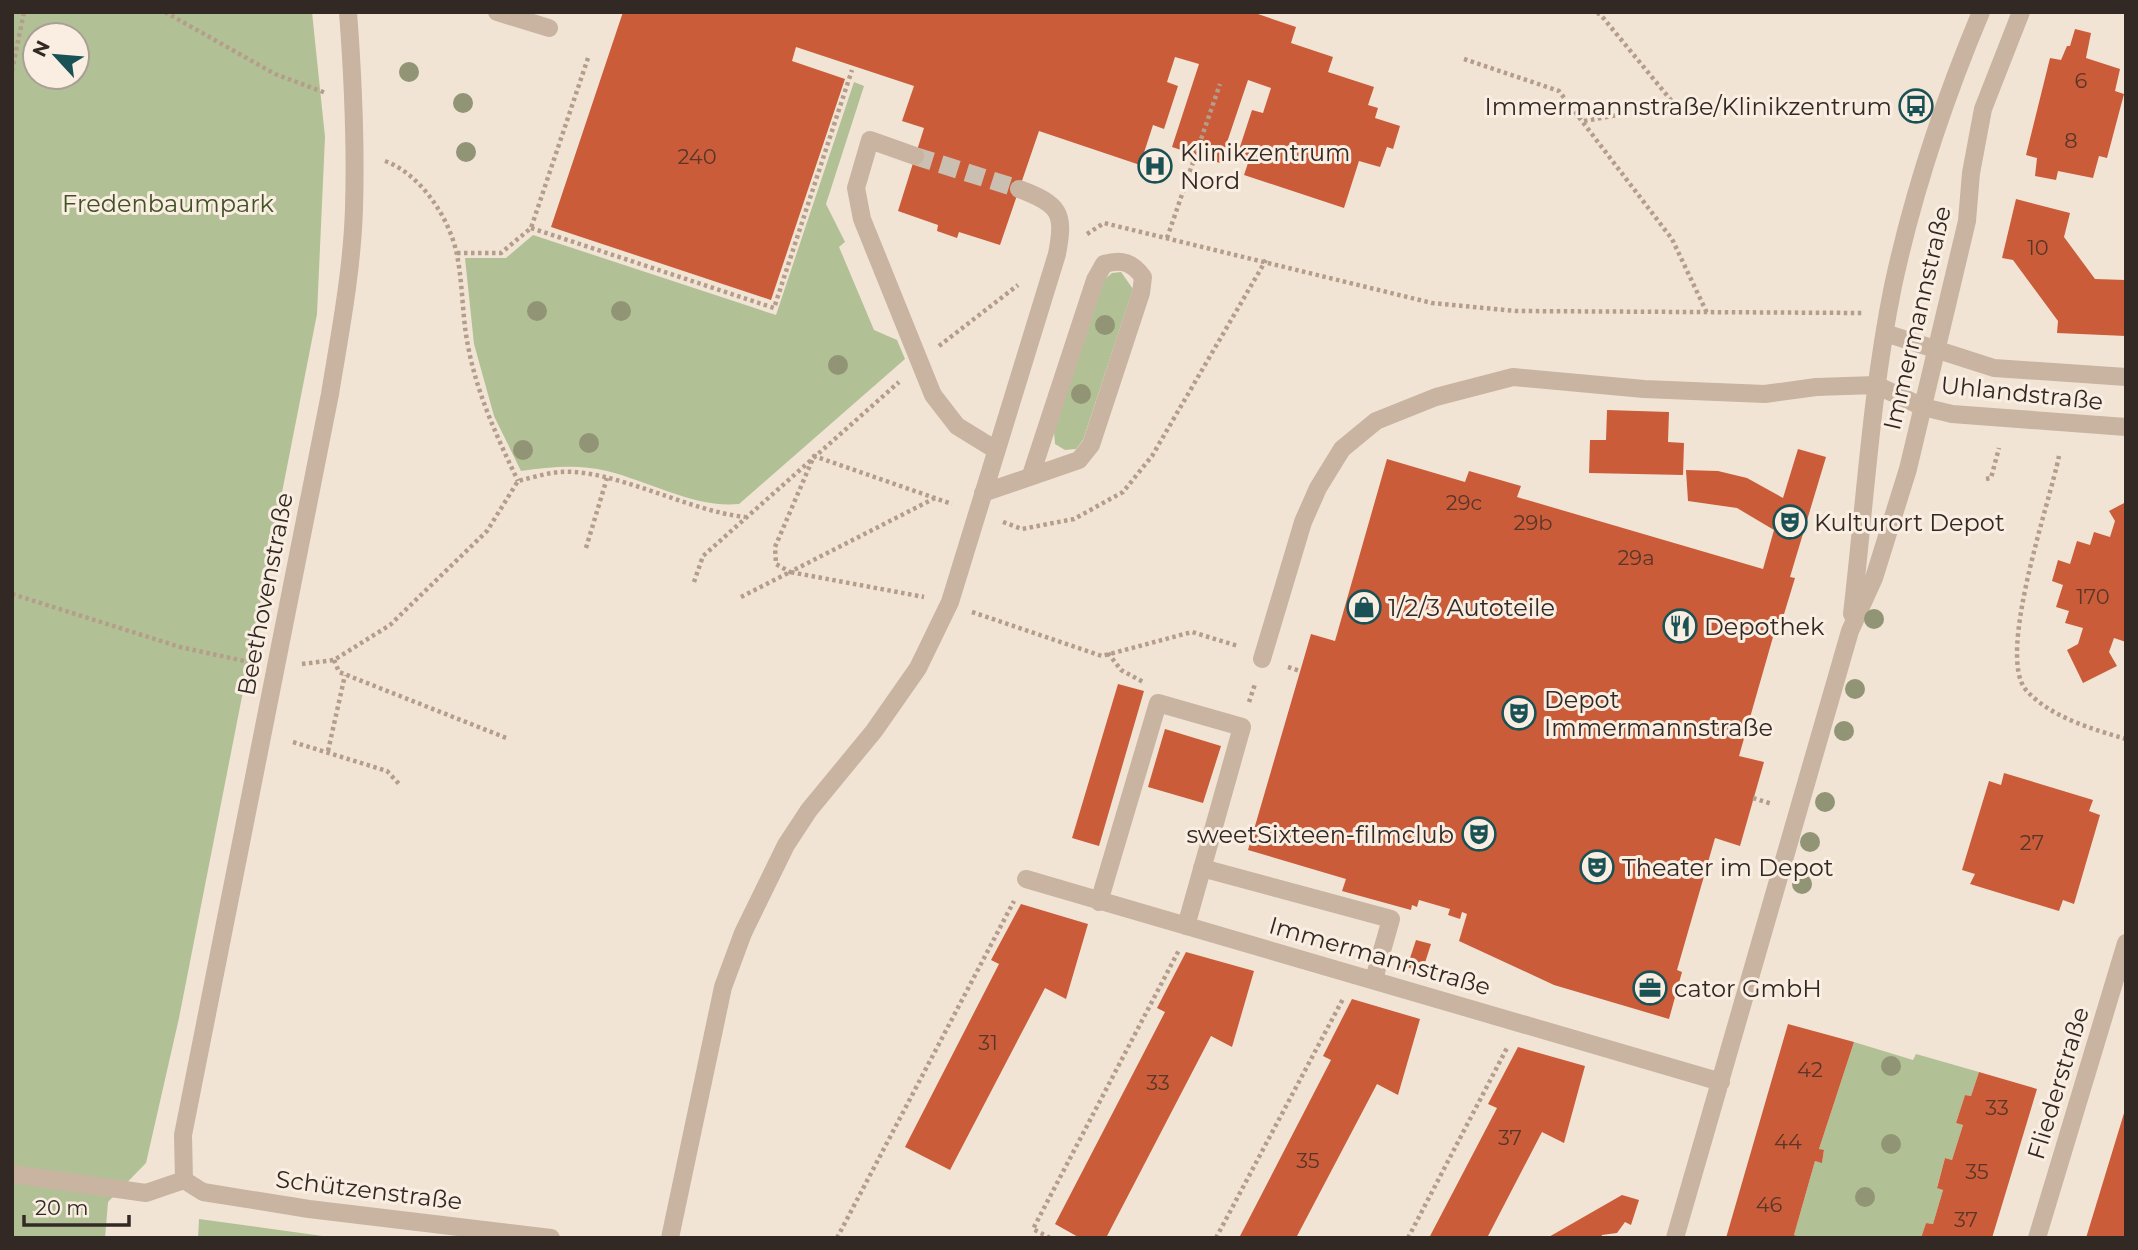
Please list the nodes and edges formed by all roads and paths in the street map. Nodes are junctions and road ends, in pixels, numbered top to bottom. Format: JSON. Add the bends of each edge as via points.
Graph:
{"nodes":[{"id":1,"x":24,"y":12,"type":"edge"},
{"id":2,"x":164,"y":12,"type":"edge"},
{"id":3,"x":348,"y":12,"type":"edge"},
{"id":4,"x":497,"y":12,"type":"edge"},
{"id":5,"x":1594,"y":12,"type":"edge"},
{"id":6,"x":1981,"y":12,"type":"edge"},
{"id":7,"x":2021,"y":12,"type":"edge"},
{"id":8,"x":549,"y":27,"type":"dead end"},
{"id":9,"x":587,"y":58,"type":"dead end"},
{"id":10,"x":1464,"y":59,"type":"dead end"},
{"id":11,"x":852,"y":70,"type":"dead end"},
{"id":12,"x":12,"y":71,"type":"edge"},
{"id":13,"x":1220,"y":85,"type":"dead end"},
{"id":14,"x":331,"y":94,"type":"dead end"},
{"id":15,"x":1584,"y":121,"type":"junction"},
{"id":16,"x":915,"y":156,"type":"tunnel mouth"},
{"id":17,"x":385,"y":162,"type":"dead end"},
{"id":18,"x":1019,"y":189,"type":"tunnel mouth"},
{"id":19,"x":531,"y":228,"type":"junction"},
{"id":20,"x":1167,"y":238,"type":"junction"},
{"id":21,"x":457,"y":253,"type":"junction"},
{"id":22,"x":1057,"y":254,"type":"junction"},
{"id":23,"x":1707,"y":313,"type":"junction"},
{"id":24,"x":1889,"y":313,"type":"junction"},
{"id":25,"x":1885,"y":333,"type":"junction"},
{"id":26,"x":1937,"y":350,"type":"junction"},
{"id":27,"x":920,"y":362,"type":"junction"},
{"id":28,"x":2126,"y":377,"type":"edge"},
{"id":29,"x":1876,"y":385,"type":"junction"},
{"id":30,"x":1923,"y":407,"type":"junction"},
{"id":31,"x":2126,"y":427,"type":"edge"},
{"id":32,"x":1999,"y":448,"type":"dead end"},
{"id":33,"x":996,"y":450,"type":"junction"},
{"id":34,"x":2059,"y":456,"type":"dead end"},
{"id":35,"x":1031,"y":475,"type":"junction"},
{"id":36,"x":607,"y":478,"type":"junction"},
{"id":37,"x":1986,"y":479,"type":"dead end"},
{"id":38,"x":518,"y":481,"type":"junction"},
{"id":39,"x":983,"y":493,"type":"junction"},
{"id":40,"x":746,"y":517,"type":"junction"},
{"id":41,"x":586,"y":548,"type":"dead end"},
{"id":42,"x":694,"y":582,"type":"dead end"},
{"id":43,"x":12,"y":594,"type":"edge"},
{"id":44,"x":741,"y":597,"type":"dead end"},
{"id":45,"x":950,"y":602,"type":"junction"},
{"id":46,"x":1850,"y":631,"type":"junction"},
{"id":47,"x":1242,"y":647,"type":"dead end"},
{"id":48,"x":1108,"y":653,"type":"junction"},
{"id":49,"x":1262,"y":659,"type":"joint"},
{"id":50,"x":334,"y":660,"type":"junction"},
{"id":51,"x":249,"y":663,"type":"dead end"},
{"id":52,"x":301,"y":664,"type":"dead end"},
{"id":53,"x":345,"y":675,"type":"junction"},
{"id":54,"x":1158,"y":703,"type":"junction"},
{"id":55,"x":1242,"y":727,"type":"junction"},
{"id":56,"x":509,"y":739,"type":"dead end"},
{"id":57,"x":2126,"y":739,"type":"edge"},
{"id":58,"x":293,"y":742,"type":"dead end"},
{"id":59,"x":328,"y":751,"type":"junction"},
{"id":60,"x":400,"y":785,"type":"dead end"},
{"id":61,"x":1202,"y":868,"type":"junction"},
{"id":62,"x":1026,"y":879,"type":"joint"},
{"id":63,"x":1099,"y":902,"type":"junction"},
{"id":64,"x":1186,"y":926,"type":"junction"},
{"id":65,"x":2126,"y":943,"type":"edge"},
{"id":66,"x":1356,"y":974,"type":"junction"},
{"id":67,"x":1374,"y":979,"type":"junction"},
{"id":68,"x":1520,"y":1023,"type":"junction"},
{"id":69,"x":1721,"y":1082,"type":"junction"},
{"id":70,"x":12,"y":1174,"type":"edge"},
{"id":71,"x":184,"y":1180,"type":"junction"},
{"id":72,"x":1046,"y":1237,"type":"edge"},
{"id":73,"x":551,"y":1238,"type":"edge"},
{"id":74,"x":670,"y":1238,"type":"edge"},
{"id":75,"x":837,"y":1238,"type":"edge"},
{"id":76,"x":1216,"y":1238,"type":"edge"},
{"id":77,"x":1408,"y":1238,"type":"edge"},
{"id":78,"x":1675,"y":1238,"type":"edge"},
{"id":79,"x":2037,"y":1238,"type":"edge"}],
"edges":[{"from":1,"to":12,"type":"path"},
{"from":2,"to":14,"type":"path","via":[[275,74]]},
{"from":3,"to":71,"type":"street","name":"Beethovenstraße","via":[[355,148],[347,286],[327,408],[183,1135]]},
{"from":4,"to":8,"type":"street"},
{"from":5,"to":15,"type":"path","via":[[1675,105]]},
{"from":6,"to":24,"type":"street","name":"Immermannstraße","via":[[1926,166]]},
{"from":7,"to":26,"type":"street","name":"Immermannstraße","via":[[1983,110],[1967,222]]},
{"from":9,"to":19,"type":"path"},
{"from":10,"to":15,"type":"path","via":[[1559,91]]},
{"from":11,"to":19,"type":"path","via":[[774,308]]},
{"from":13,"to":20,"type":"path"},
{"from":15,"to":23,"type":"path","via":[[1672,239]]},
{"from":16,"to":27,"type":"street","via":[[870,140],[856,188],[862,219]]},
{"from":17,"to":21,"type":"path","via":[[431,194]]},
{"from":18,"to":22,"type":"street","via":[[1056,208],[1063,224]]},
{"from":19,"to":21,"type":"path","via":[[501,253]]},
{"from":20,"to":22,"type":"path","via":[[1104,223]]},
{"from":20,"to":23,"type":"path","via":[[1432,303],[1516,311]]},
{"from":21,"to":38,"type":"path","via":[[468,345],[487,415]]},
{"from":22,"to":27,"type":"path"},
{"from":22,"to":33,"type":"street"},
{"from":23,"to":24,"type":"path"},
{"from":24,"to":25,"type":"street","name":"Immermannstraße"},
{"from":25,"to":26,"type":"street","name":"Uhlandstraße"},
{"from":25,"to":29,"type":"street","name":"Immermannstraße"},
{"from":26,"to":28,"type":"street","name":"Uhlandstraße","via":[[1994,368]]},
{"from":26,"to":30,"type":"street","name":"Immermannstraße"},
{"from":27,"to":33,"type":"street","via":[[933,395],[957,426]]},
{"from":27,"to":40,"type":"path"},
{"from":29,"to":30,"type":"street","name":"Uhlandstraße"},
{"from":29,"to":46,"type":"street","name":"Immermannstraße"},
{"from":29,"to":49,"type":"street","via":[[1765,394],[1513,377],[1436,397],[1376,421],[1342,449],[1318,488],[1303,522]]},
{"from":30,"to":31,"type":"street","name":"Uhlandstraße","via":[[2018,421]]},
{"from":30,"to":46,"type":"street","name":"Immermannstraße","via":[[1874,578]]},
{"from":32,"to":37,"type":"path","via":[[1991,478]]},
{"from":33,"to":39,"type":"street"},
{"from":34,"to":57,"type":"path","via":[[2025,592],[2016,649],[2019,668],[2024,688],[2043,705]]},
{"from":35,"to":35,"type":"street","via":[[1079,460],[1091,445],[1141,293],[1143,277],[1134,265],[1117,260],[1104,264],[1095,280]]},
{"from":35,"to":39,"type":"street"},
{"from":36,"to":38,"type":"path","via":[[562,472]]},
{"from":36,"to":40,"type":"path","via":[[718,514]]},
{"from":36,"to":41,"type":"path"},
{"from":38,"to":50,"type":"path","via":[[487,531],[400,616]]},
{"from":39,"to":45,"type":"street"},
{"from":40,"to":42,"type":"path","via":[[703,556]]},
{"from":43,"to":51,"type":"path","via":[[180,647]]},
{"from":44,"to":45,"type":"path","via":[[790,572]]},
{"from":45,"to":48,"type":"path","via":[[1102,656]]},
{"from":45,"to":74,"type":"street","via":[[918,668],[786,845],[743,933],[723,987]]},
{"from":46,"to":69,"type":"street","name":"Immermannstraße"},
{"from":47,"to":48,"type":"path","via":[[1192,632]]},
{"from":48,"to":54,"type":"path","via":[[1121,670],[1147,684]]},
{"from":49,"to":55,"type":"path"},
{"from":50,"to":52,"type":"path"},
{"from":50,"to":53,"type":"path"},
{"from":53,"to":56,"type":"path"},
{"from":53,"to":59,"type":"path"},
{"from":54,"to":55,"type":"street"},
{"from":54,"to":63,"type":"street"},
{"from":55,"to":61,"type":"street"},
{"from":58,"to":59,"type":"path"},
{"from":59,"to":60,"type":"path","via":[[387,771]]},
{"from":61,"to":64,"type":"street"},
{"from":61,"to":67,"type":"street","via":[[1391,919]]},
{"from":62,"to":63,"type":"street","name":"Immermannstraße"},
{"from":62,"to":75,"type":"path"},
{"from":63,"to":64,"type":"street","name":"Immermannstraße"},
{"from":64,"to":66,"type":"street","name":"Immermannstraße"},
{"from":64,"to":72,"type":"path","via":[[1180,949],[1033,1229]]},
{"from":65,"to":79,"type":"street","name":"Fliederstraße"},
{"from":66,"to":67,"type":"street","name":"Immermannstraße"},
{"from":66,"to":76,"type":"path"},
{"from":67,"to":68,"type":"street","name":"Immermannstraße"},
{"from":68,"to":69,"type":"street","name":"Immermannstraße"},
{"from":68,"to":77,"type":"path"},
{"from":69,"to":78,"type":"street","name":"Immermannstraße"},
{"from":70,"to":71,"type":"street","via":[[146,1193]]},
{"from":71,"to":73,"type":"street","name":"Schützenstraße","via":[[203,1192],[309,1209]]}]}
